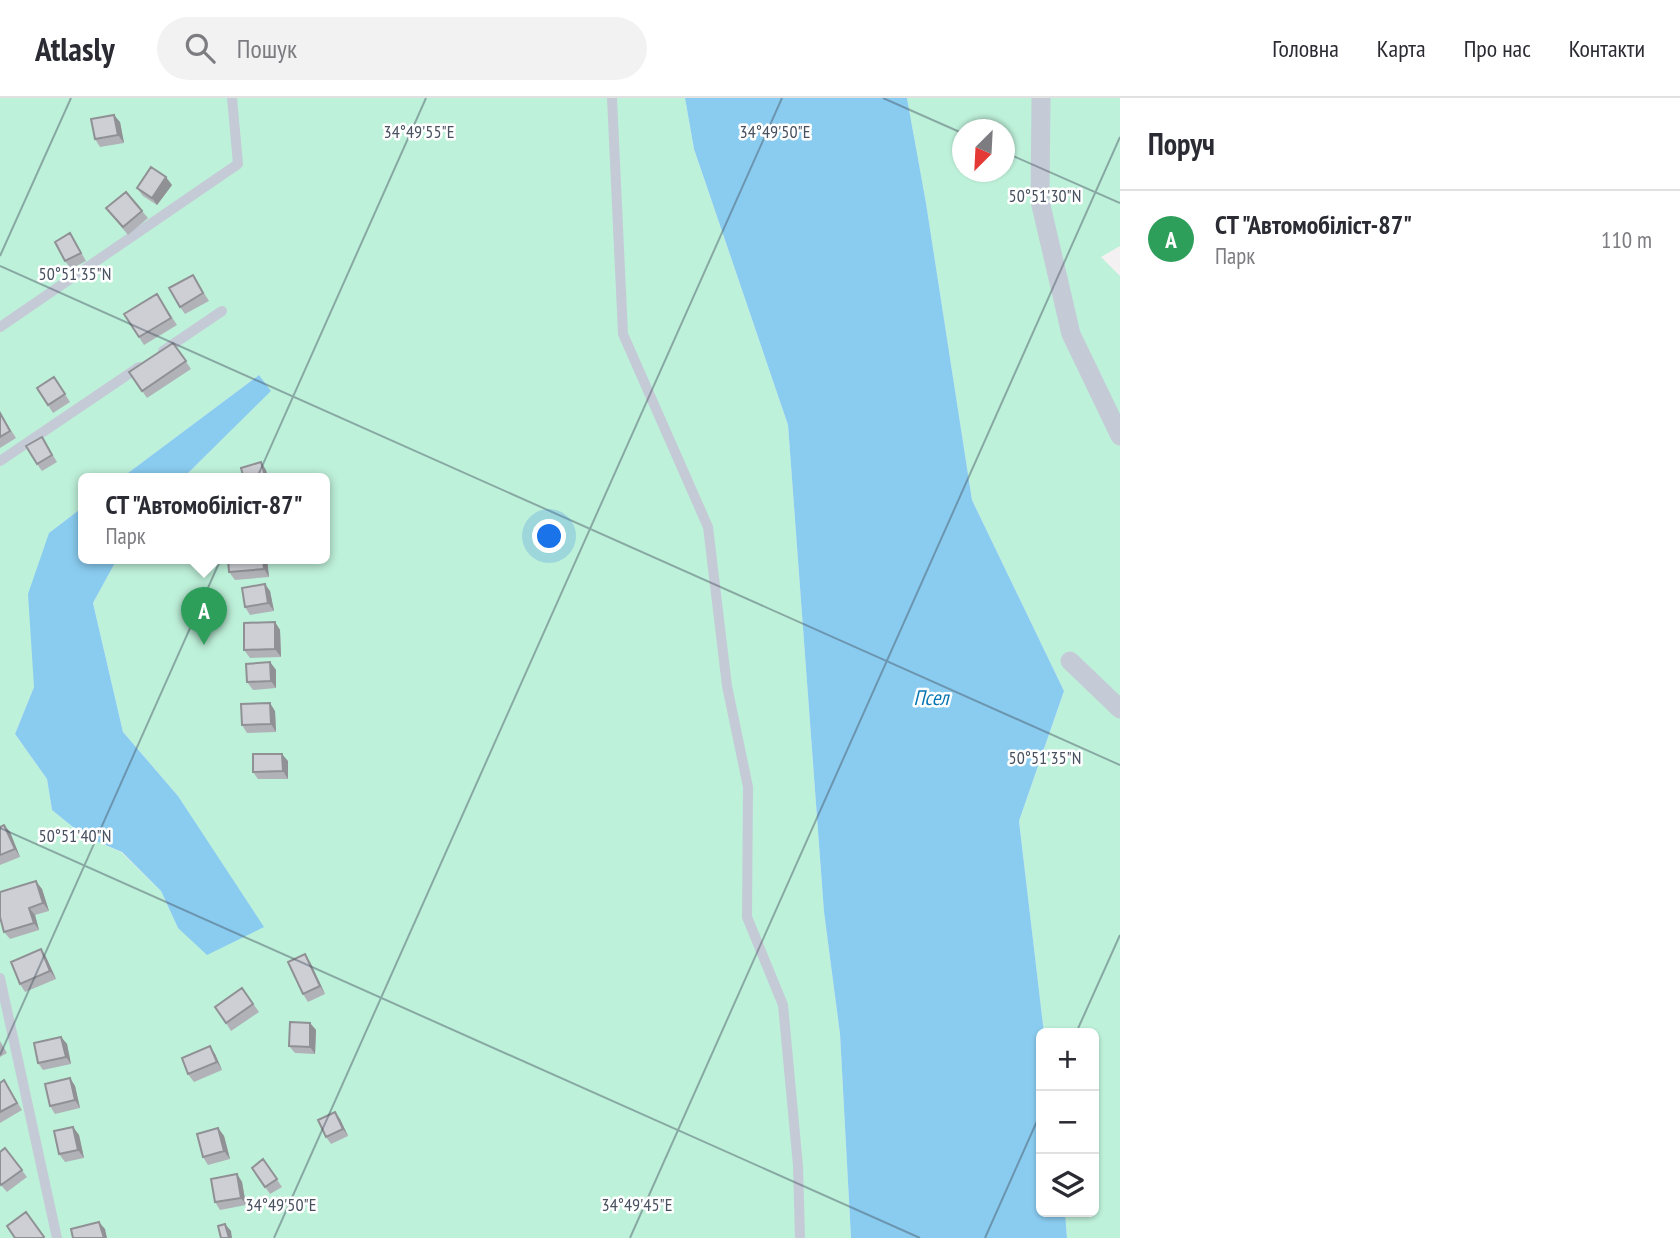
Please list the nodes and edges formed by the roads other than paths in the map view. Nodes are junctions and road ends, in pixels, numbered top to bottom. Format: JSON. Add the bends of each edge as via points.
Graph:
{"nodes":[{"id":1,"x":232,"y":98,"type":"edge"},
{"id":2,"x":612,"y":98,"type":"edge"},
{"id":3,"x":1041,"y":98,"type":"edge"},
{"id":4,"x":222,"y":311,"type":"dead end"},
{"id":5,"x":0,"y":327,"type":"edge"},
{"id":6,"x":155,"y":356,"type":"edge"},
{"id":7,"x":144,"y":364,"type":"edge"},
{"id":8,"x":1120,"y":436,"type":"edge"},
{"id":9,"x":0,"y":461,"type":"edge"},
{"id":10,"x":1070,"y":661,"type":"dead end"},
{"id":11,"x":1120,"y":709,"type":"edge"},
{"id":12,"x":0,"y":978,"type":"edge"},
{"id":13,"x":57,"y":1238,"type":"edge"},
{"id":14,"x":800,"y":1238,"type":"edge"}],
"edges":[{"from":1,"to":5,"type":"lane","via":[[238,164]]},
{"from":2,"to":14,"type":"lane","via":[[623,334],[708,527],[727,686],[748,787],[747,917],[783,1005]]},
{"from":3,"to":8,"type":"street","via":[[1041,201],[1071,334]]},
{"from":4,"to":6,"type":"lane"},
{"from":7,"to":9,"type":"lane"},
{"from":10,"to":11,"type":"street"},
{"from":12,"to":13,"type":"lane"}]}
